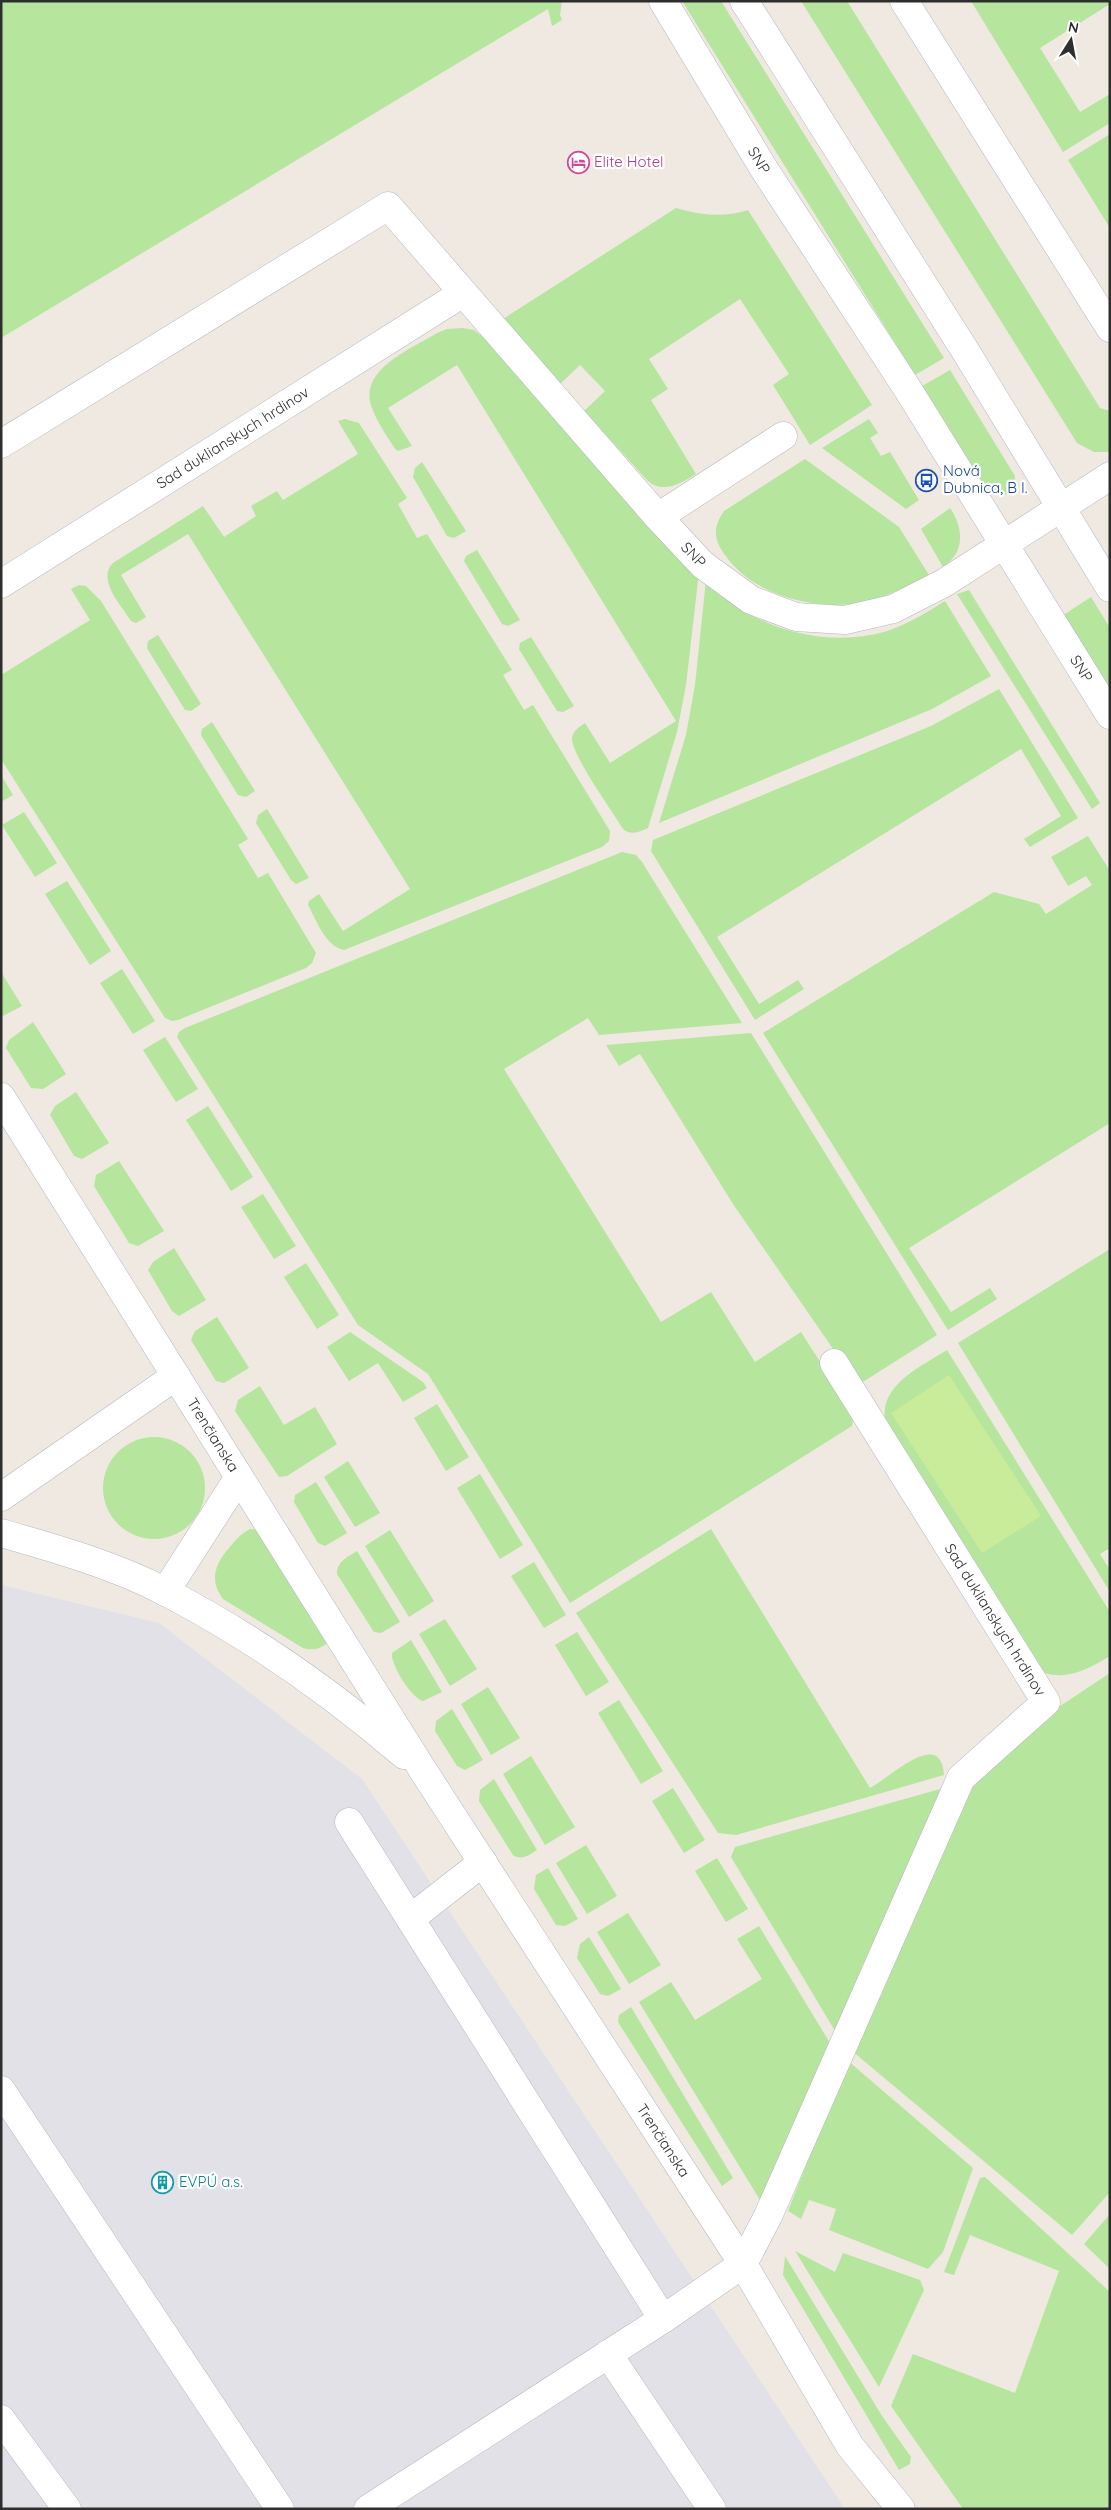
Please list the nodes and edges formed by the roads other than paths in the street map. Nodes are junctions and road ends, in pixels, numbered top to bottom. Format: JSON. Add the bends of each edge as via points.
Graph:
{"nodes":[{"id":1,"x":662,"y":1,"type":"edge"},
{"id":2,"x":744,"y":1,"type":"edge"},
{"id":3,"x":904,"y":1,"type":"edge"},
{"id":4,"x":463,"y":293,"type":"junction"},
{"id":5,"x":1110,"y":328,"type":"edge"},
{"id":6,"x":783,"y":436,"type":"dead end"},
{"id":7,"x":1,"y":444,"type":"edge"},
{"id":8,"x":1110,"y":476,"type":"edge"},
{"id":9,"x":1061,"y":507,"type":"junction"},
{"id":10,"x":658,"y":517,"type":"junction"},
{"id":11,"x":1004,"y":544,"type":"junction"},
{"id":12,"x":1,"y":584,"type":"edge"},
{"id":13,"x":1110,"y":588,"type":"edge"},
{"id":14,"x":1110,"y":715,"type":"edge"},
{"id":15,"x":1,"y":1097,"type":"edge"},
{"id":16,"x":834,"y":1363,"type":"dead end"},
{"id":17,"x":176,"y":1376,"type":"junction"},
{"id":18,"x":239,"y":1478,"type":"junction"},
{"id":19,"x":1,"y":1497,"type":"edge"},
{"id":20,"x":1,"y":1533,"type":"edge"},
{"id":21,"x":165,"y":1592,"type":"junction"},
{"id":22,"x":424,"y":1772,"type":"junction"},
{"id":23,"x":349,"y":1822,"type":"dead end"},
{"id":24,"x":483,"y":1862,"type":"junction"},
{"id":25,"x":410,"y":1919,"type":"junction"},
{"id":26,"x":1,"y":2090,"type":"edge"},
{"id":27,"x":742,"y":2264,"type":"junction"},
{"id":28,"x":663,"y":2319,"type":"junction"},
{"id":29,"x":608,"y":2354,"type":"junction"},
{"id":30,"x":1,"y":2419,"type":"edge"},
{"id":31,"x":67,"y":2509,"type":"edge"},
{"id":32,"x":280,"y":2509,"type":"edge"},
{"id":33,"x":368,"y":2509,"type":"edge"},
{"id":34,"x":712,"y":2509,"type":"edge"},
{"id":35,"x":901,"y":2509,"type":"edge"}],
"edges":[{"from":1,"to":11,"type":"street","name":"SNP","via":[[764,169]]},
{"from":2,"to":9,"type":"street"},
{"from":3,"to":5,"type":"street"},
{"from":4,"to":7,"type":"street","name":"SNP","via":[[388,206]]},
{"from":4,"to":10,"type":"street","name":"SNP"},
{"from":4,"to":12,"type":"street","name":"Sad duklianskych hrdinov"},
{"from":6,"to":10,"type":"street"},
{"from":8,"to":9,"type":"street","name":"SNP"},
{"from":9,"to":11,"type":"street","name":"SNP"},
{"from":9,"to":13,"type":"street"},
{"from":10,"to":11,"type":"street","name":"SNP","via":[[703,565],[751,600],[796,617],[845,620],[893,609],[944,583]]},
{"from":11,"to":14,"type":"street","name":"SNP"},
{"from":15,"to":17,"type":"street","name":"Trenčianska"},
{"from":16,"to":27,"type":"street","name":"Sad duklianskych hrdinov","via":[[1046,1702],[961,1778],[768,2216]]},
{"from":17,"to":18,"type":"street","name":"Trenčianska"},
{"from":17,"to":19,"type":"street"},
{"from":18,"to":21,"type":"street"},
{"from":18,"to":22,"type":"street","name":"Trenčianska"},
{"from":20,"to":21,"type":"street","name":"Trenčianska","via":[[69,1552]]},
{"from":21,"to":22,"type":"street","name":"Trenčianska","via":[[279,1658],[352,1711]]},
{"from":22,"to":24,"type":"street","name":"Trenčianska"},
{"from":23,"to":25,"type":"street"},
{"from":24,"to":25,"type":"street"},
{"from":24,"to":27,"type":"street","name":"Trenčianska"},
{"from":25,"to":28,"type":"street"},
{"from":26,"to":32,"type":"street"},
{"from":27,"to":28,"type":"street"},
{"from":27,"to":35,"type":"street","name":"Trenčianska","via":[[850,2446]]},
{"from":28,"to":29,"type":"street"},
{"from":29,"to":33,"type":"street"},
{"from":29,"to":34,"type":"street"},
{"from":30,"to":31,"type":"street"}]}
